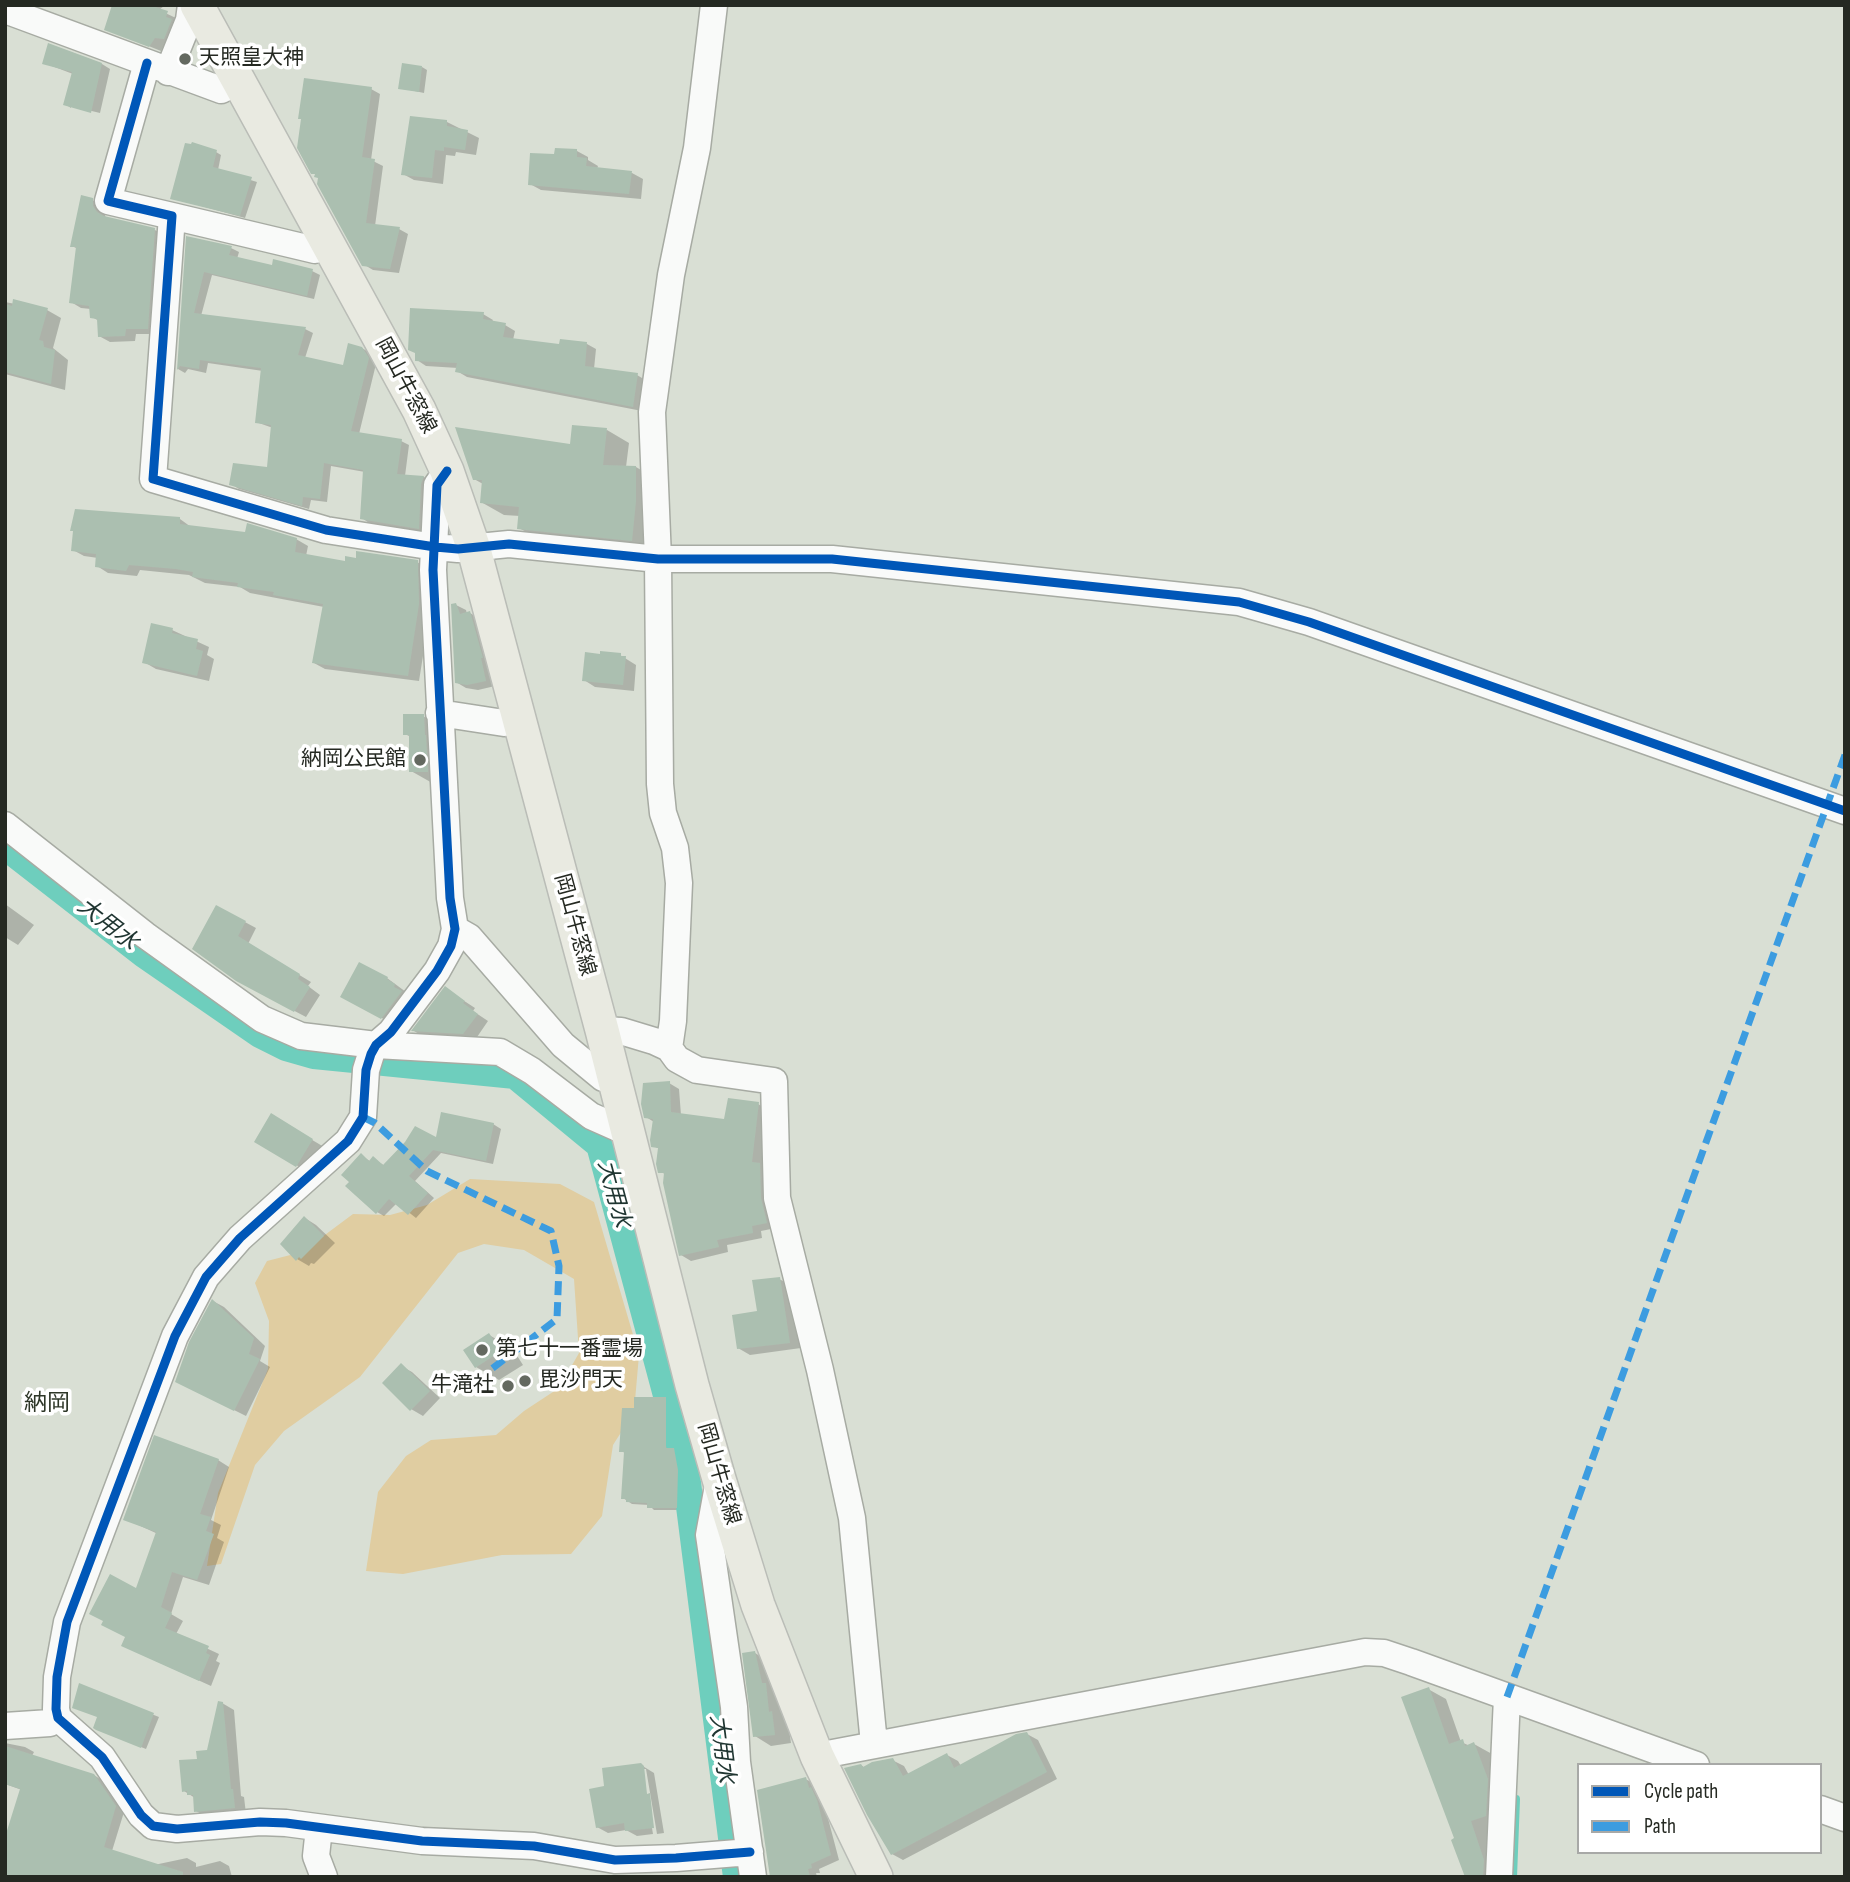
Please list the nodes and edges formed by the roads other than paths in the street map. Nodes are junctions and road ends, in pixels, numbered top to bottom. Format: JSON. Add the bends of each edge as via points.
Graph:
{"nodes":[{"id":1,"x":191,"y":5,"type":"edge"},
{"id":2,"x":197,"y":5,"type":"edge"},
{"id":3,"x":714,"y":5,"type":"edge"},
{"id":4,"x":5,"y":10,"type":"edge"},
{"id":5,"x":157,"y":67,"type":"junction"},
{"id":6,"x":239,"y":81,"type":"junction"},
{"id":7,"x":172,"y":216,"type":"junction"},
{"id":8,"x":327,"y":243,"type":"junction"},
{"id":9,"x":447,"y":471,"type":"junction"},
{"id":10,"x":472,"y":546,"type":"junction"},
{"id":11,"x":435,"y":547,"type":"junction"},
{"id":12,"x":658,"y":559,"type":"junction"},
{"id":13,"x":439,"y":713,"type":"junction"},
{"id":14,"x":518,"y":718,"type":"junction"},
{"id":15,"x":1845,"y":811,"type":"edge"},
{"id":16,"x":5,"y":825,"type":"edge"},
{"id":17,"x":455,"y":929,"type":"junction"},
{"id":18,"x":602,"y":1030,"type":"junction"},
{"id":19,"x":669,"y":1048,"type":"junction"},
{"id":20,"x":371,"y":1056,"type":"junction"},
{"id":21,"x":615,"y":1082,"type":"junction"},
{"id":22,"x":627,"y":1132,"type":"junction"},
{"id":23,"x":719,"y":1479,"type":"junction"},
{"id":24,"x":1507,"y":1697,"type":"junction"},
{"id":25,"x":58,"y":1718,"type":"junction"},
{"id":26,"x":5,"y":1726,"type":"edge"},
{"id":27,"x":874,"y":1744,"type":"junction"},
{"id":28,"x":817,"y":1756,"type":"junction"},
{"id":29,"x":1690,"y":1763,"type":"edge"},
{"id":30,"x":1822,"y":1810,"type":"edge"},
{"id":31,"x":1845,"y":1818,"type":"edge"},
{"id":32,"x":319,"y":1828,"type":"junction"},
{"id":33,"x":743,"y":1859,"type":"edge"},
{"id":34,"x":677,"y":1867,"type":"edge"},
{"id":35,"x":324,"y":1877,"type":"edge"},
{"id":36,"x":876,"y":1877,"type":"edge"},
{"id":37,"x":1499,"y":1877,"type":"edge"}],
"edges":[{"from":1,"to":5,"type":"street","via":[[189,20]]},
{"from":2,"to":6,"type":"main road","name":"岡山牛窓線"},
{"from":3,"to":12,"type":"street","via":[[697,148],[671,275],[652,412]]},
{"from":4,"to":5,"type":"street"},
{"from":5,"to":6,"type":"street","via":[[221,90]]},
{"from":5,"to":7,"type":"street","via":[[108,201]]},
{"from":6,"to":8,"type":"main road","name":"岡山牛窓線"},
{"from":7,"to":8,"type":"street","via":[[314,250]]},
{"from":7,"to":11,"type":"street","via":[[153,479],[326,530]]},
{"from":8,"to":9,"type":"main road","name":"岡山牛窓線","via":[[419,410]]},
{"from":9,"to":10,"type":"main road","name":"岡山牛窓線"},
{"from":9,"to":11,"type":"street","via":[[437,485]]},
{"from":10,"to":11,"type":"street"},
{"from":10,"to":12,"type":"street","via":[[509,544]]},
{"from":10,"to":14,"type":"main road","name":"岡山牛窓線"},
{"from":11,"to":13,"type":"street"},
{"from":12,"to":15,"type":"street","via":[[832,559],[1239,602],[1309,622]]},
{"from":12,"to":19,"type":"street","via":[[660,785],[679,883]]},
{"from":13,"to":14,"type":"street","via":[[504,723]]},
{"from":13,"to":17,"type":"street"},
{"from":14,"to":18,"type":"main road","name":"岡山牛窓線"},
{"from":16,"to":20,"type":"street","via":[[145,936],[262,1019],[301,1036]]},
{"from":17,"to":20,"type":"street","via":[[437,971]]},
{"from":17,"to":21,"type":"street","via":[[469,937],[563,1045],[603,1078]]},
{"from":18,"to":19,"type":"street","via":[[621,1031]]},
{"from":18,"to":21,"type":"main road","name":"岡山牛窓線"},
{"from":19,"to":27,"type":"street","via":[[696,1070],[774,1081],[777,1198],[852,1518]]},
{"from":20,"to":22,"type":"street","via":[[500,1052],[591,1116]]},
{"from":20,"to":25,"type":"street","via":[[363,1117],[348,1141],[240,1238],[206,1277],[175,1336],[67,1622],[57,1677]]},
{"from":21,"to":22,"type":"main road","name":"岡山牛窓線"},
{"from":22,"to":23,"type":"main road","name":"岡山牛窓線"},
{"from":23,"to":28,"type":"main road","name":"岡山牛窓線","via":[[758,1605]]},
{"from":23,"to":33,"type":"street","via":[[709,1535],[734,1707]]},
{"from":24,"to":27,"type":"street","via":[[1393,1656],[1365,1652]]},
{"from":24,"to":29,"type":"street"},
{"from":24,"to":37,"type":"street"},
{"from":25,"to":26,"type":"street","via":[[50,1723]]},
{"from":25,"to":32,"type":"street","via":[[102,1757],[153,1826],[177,1829],[286,1822]]},
{"from":27,"to":28,"type":"street"},
{"from":28,"to":36,"type":"main road","name":"岡山牛窓線"},
{"from":30,"to":31,"type":"street"},
{"from":32,"to":34,"type":"street","via":[[534,1846]]},
{"from":32,"to":35,"type":"street","via":[[316,1856]]},
{"from":33,"to":34,"type":"street"}]}
